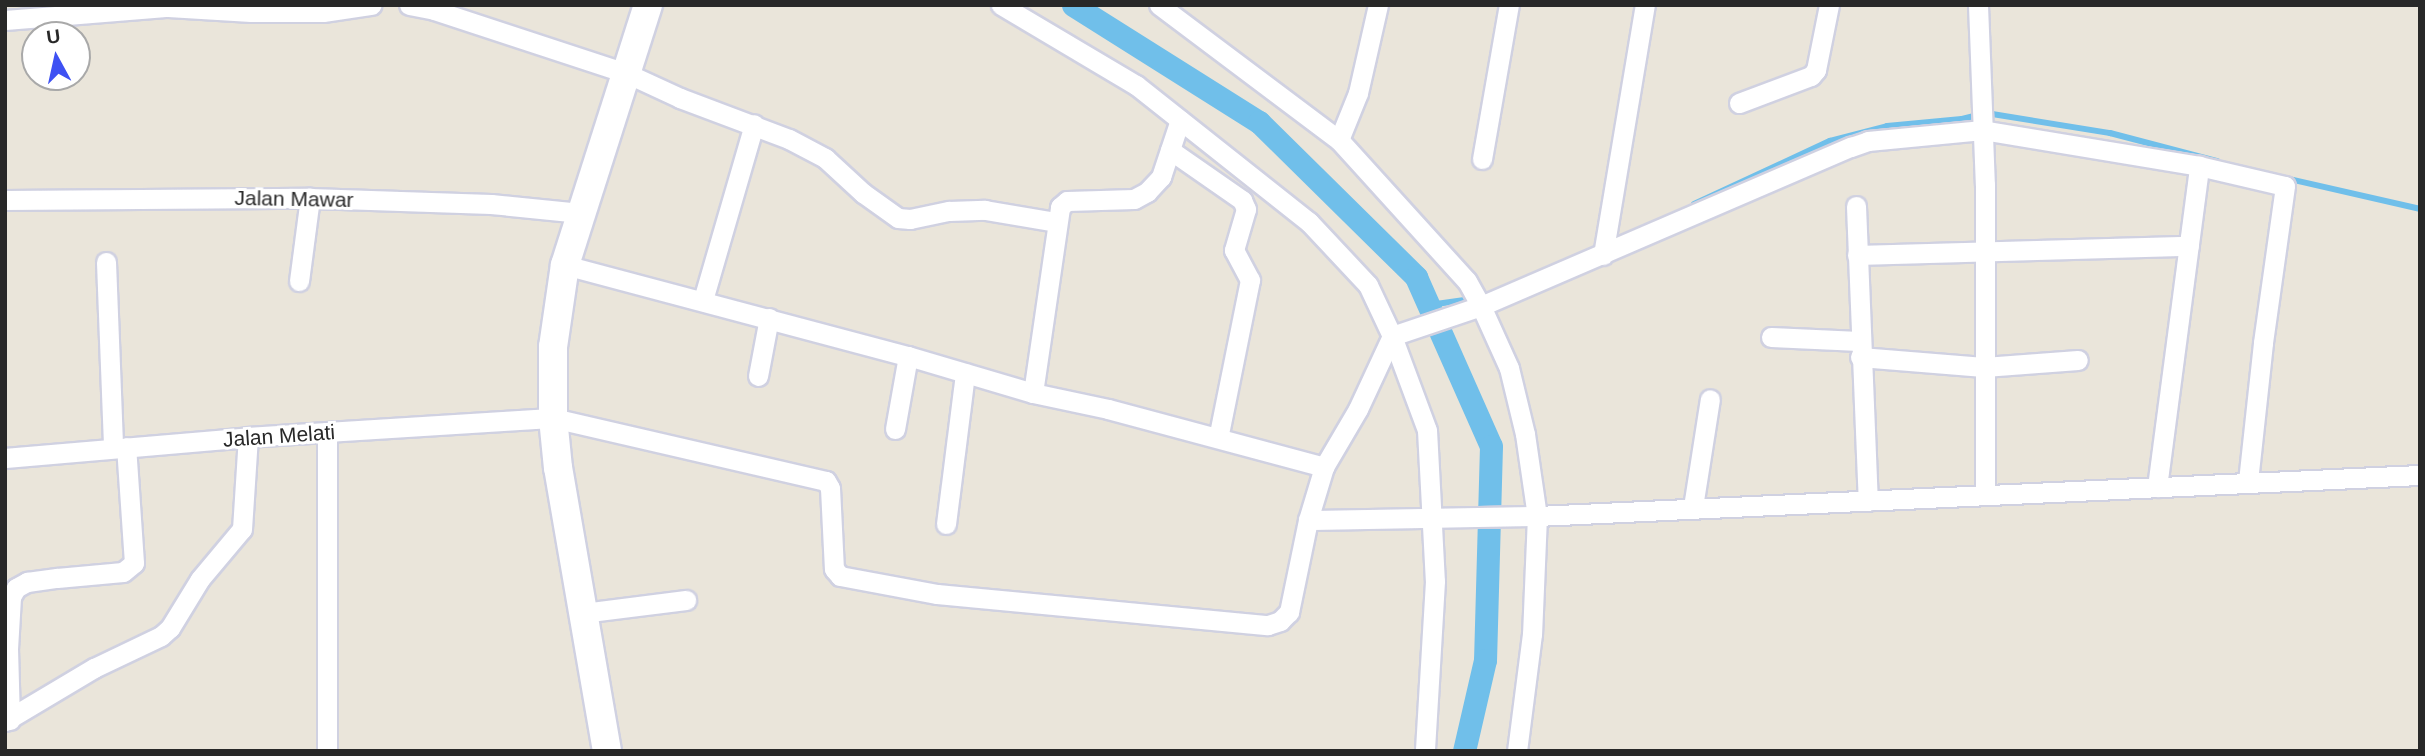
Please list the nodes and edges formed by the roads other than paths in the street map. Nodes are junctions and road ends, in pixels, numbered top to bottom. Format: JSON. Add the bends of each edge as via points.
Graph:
{"nodes":[{"id":1,"x":371,"y":5,"type":"edge"},
{"id":2,"x":409,"y":5,"type":"edge"},
{"id":3,"x":648,"y":5,"type":"edge"},
{"id":4,"x":1001,"y":5,"type":"edge"},
{"id":5,"x":1158,"y":5,"type":"edge"},
{"id":6,"x":1378,"y":5,"type":"edge"},
{"id":7,"x":1509,"y":5,"type":"edge"},
{"id":8,"x":1645,"y":5,"type":"edge"},
{"id":9,"x":1829,"y":5,"type":"edge"},
{"id":10,"x":1978,"y":5,"type":"edge"},
{"id":11,"x":32,"y":12,"type":"edge"},
{"id":12,"x":5,"y":20,"type":"edge"},
{"id":13,"x":626,"y":73,"type":"junction"},
{"id":14,"x":1739,"y":103,"type":"dead end"},
{"id":15,"x":1982,"y":118,"type":"junction"},
{"id":16,"x":1180,"y":120,"type":"junction"},
{"id":17,"x":754,"y":124,"type":"junction"},
{"id":18,"x":1339,"y":140,"type":"junction"},
{"id":19,"x":1170,"y":150,"type":"junction"},
{"id":20,"x":1482,"y":159,"type":"dead end"},
{"id":21,"x":2199,"y":166,"type":"junction"},
{"id":22,"x":310,"y":198,"type":"junction"},
{"id":23,"x":5,"y":200,"type":"edge"},
{"id":24,"x":1856,"y":205,"type":"dead end"},
{"id":25,"x":581,"y":213,"type":"junction"},
{"id":26,"x":1056,"y":222,"type":"junction"},
{"id":27,"x":2189,"y":246,"type":"junction"},
{"id":28,"x":1984,"y":249,"type":"junction"},
{"id":29,"x":1603,"y":255,"type":"junction"},
{"id":30,"x":1857,"y":255,"type":"junction"},
{"id":31,"x":106,"y":262,"type":"dead end"},
{"id":32,"x":565,"y":265,"type":"junction"},
{"id":33,"x":299,"y":281,"type":"dead end"},
{"id":34,"x":703,"y":300,"type":"junction"},
{"id":35,"x":1477,"y":307,"type":"junction"},
{"id":36,"x":769,"y":318,"type":"junction"},
{"id":37,"x":1394,"y":335,"type":"junction"},
{"id":38,"x":1771,"y":337,"type":"dead end"},
{"id":39,"x":1860,"y":349,"type":"junction"},
{"id":40,"x":908,"y":356,"type":"junction"},
{"id":41,"x":2078,"y":360,"type":"dead end"},
{"id":42,"x":1984,"y":367,"type":"junction"},
{"id":43,"x":965,"y":373,"type":"junction"},
{"id":44,"x":758,"y":376,"type":"dead end"},
{"id":45,"x":1033,"y":393,"type":"junction"},
{"id":46,"x":1710,"y":399,"type":"dead end"},
{"id":47,"x":553,"y":418,"type":"junction"},
{"id":48,"x":895,"y":429,"type":"dead end"},
{"id":49,"x":327,"y":433,"type":"junction"},
{"id":50,"x":248,"y":437,"type":"junction"},
{"id":51,"x":1217,"y":438,"type":"junction"},
{"id":52,"x":119,"y":447,"type":"junction"},
{"id":53,"x":5,"y":458,"type":"edge"},
{"id":54,"x":1324,"y":467,"type":"junction"},
{"id":55,"x":2420,"y":475,"type":"edge"},
{"id":56,"x":2248,"y":481,"type":"junction"},
{"id":57,"x":2157,"y":487,"type":"junction"},
{"id":58,"x":1985,"y":495,"type":"junction"},
{"id":59,"x":1868,"y":501,"type":"junction"},
{"id":60,"x":1693,"y":508,"type":"junction"},
{"id":61,"x":1532,"y":516,"type":"junction"},
{"id":62,"x":1440,"y":519,"type":"junction"},
{"id":63,"x":1308,"y":520,"type":"junction"},
{"id":64,"x":946,"y":524,"type":"dead end"},
{"id":65,"x":686,"y":600,"type":"dead end"},
{"id":66,"x":583,"y":613,"type":"junction"},
{"id":67,"x":8,"y":720,"type":"edge"},
{"id":68,"x":327,"y":751,"type":"edge"},
{"id":69,"x":607,"y":751,"type":"edge"},
{"id":70,"x":1425,"y":751,"type":"edge"},
{"id":71,"x":1517,"y":751,"type":"edge"}],
"edges":[{"from":1,"to":11,"type":"street","via":[[323,12],[168,7]]},
{"from":2,"to":13,"type":"street"},
{"from":3,"to":13,"type":"main road"},
{"from":4,"to":16,"type":"street","via":[[1136,85]]},
{"from":5,"to":18,"type":"street"},
{"from":6,"to":18,"type":"street","via":[[1358,93]]},
{"from":7,"to":20,"type":"street"},
{"from":8,"to":29,"type":"street"},
{"from":9,"to":14,"type":"street","via":[[1811,76]]},
{"from":10,"to":15,"type":"street"},
{"from":11,"to":12,"type":"street"},
{"from":13,"to":17,"type":"street"},
{"from":13,"to":25,"type":"main road"},
{"from":15,"to":21,"type":"street"},
{"from":15,"to":28,"type":"street"},
{"from":15,"to":29,"type":"street","via":[[1851,147]]},
{"from":16,"to":19,"type":"street"},
{"from":16,"to":37,"type":"street","via":[[1310,222],[1368,285]]},
{"from":17,"to":26,"type":"street","via":[[825,158],[898,218],[985,210]]},
{"from":17,"to":34,"type":"street"},
{"from":18,"to":35,"type":"street","via":[[1468,281]]},
{"from":19,"to":26,"type":"street","via":[[1161,177],[1147,192],[1134,199],[1067,201]]},
{"from":19,"to":51,"type":"street","via":[[1242,200],[1246,209],[1234,250],[1250,279]]},
{"from":21,"to":27,"type":"street"},
{"from":21,"to":56,"type":"street","via":[[2285,186]]},
{"from":22,"to":23,"type":"street","name":"Jalan Mawar"},
{"from":22,"to":25,"type":"street","name":"Jalan Mawar","via":[[491,204]]},
{"from":22,"to":33,"type":"street"},
{"from":24,"to":30,"type":"street"},
{"from":25,"to":32,"type":"main road"},
{"from":26,"to":45,"type":"street"},
{"from":27,"to":28,"type":"street"},
{"from":27,"to":57,"type":"street"},
{"from":28,"to":30,"type":"street"},
{"from":28,"to":42,"type":"street"},
{"from":29,"to":35,"type":"street"},
{"from":30,"to":39,"type":"street"},
{"from":31,"to":52,"type":"street"},
{"from":32,"to":34,"type":"street"},
{"from":32,"to":47,"type":"main road","via":[[553,347]]},
{"from":34,"to":36,"type":"street"},
{"from":35,"to":37,"type":"street"},
{"from":35,"to":61,"type":"street","via":[[1508,368],[1525,434]]},
{"from":36,"to":40,"type":"street"},
{"from":36,"to":44,"type":"street"},
{"from":37,"to":54,"type":"street"},
{"from":37,"to":62,"type":"street","via":[[1427,430]]},
{"from":38,"to":39,"type":"street"},
{"from":39,"to":42,"type":"street"},
{"from":39,"to":59,"type":"street"},
{"from":40,"to":43,"type":"street"},
{"from":40,"to":48,"type":"street"},
{"from":41,"to":42,"type":"street"},
{"from":42,"to":58,"type":"street"},
{"from":43,"to":45,"type":"street"},
{"from":43,"to":64,"type":"street"},
{"from":45,"to":51,"type":"street"},
{"from":46,"to":60,"type":"street"},
{"from":47,"to":49,"type":"street","name":"Jalan Melati"},
{"from":47,"to":63,"type":"street","name":"Jalan Melati","via":[[825,481],[830,488],[835,572],[937,594],[1268,625],[1289,612]]},
{"from":47,"to":66,"type":"main road"},
{"from":49,"to":50,"type":"street","name":"Jalan Melati"},
{"from":49,"to":68,"type":"street"},
{"from":50,"to":52,"type":"street","name":"Jalan Melati"},
{"from":50,"to":67,"type":"street","via":[[242,528],[200,579],[170,628]]},
{"from":51,"to":54,"type":"street"},
{"from":52,"to":53,"type":"street","name":"Jalan Melati"},
{"from":52,"to":67,"type":"street","via":[[134,563],[123,572],[27,582],[16,588],[11,597]]},
{"from":54,"to":63,"type":"street"},
{"from":55,"to":56,"type":"street"},
{"from":56,"to":57,"type":"street"},
{"from":57,"to":58,"type":"street"},
{"from":58,"to":59,"type":"street"},
{"from":59,"to":60,"type":"street"},
{"from":60,"to":61,"type":"street"},
{"from":61,"to":62,"type":"street"},
{"from":61,"to":71,"type":"street","via":[[1532,634]]},
{"from":62,"to":63,"type":"street"},
{"from":62,"to":70,"type":"street"},
{"from":65,"to":66,"type":"street"},
{"from":66,"to":69,"type":"main road"}]}
